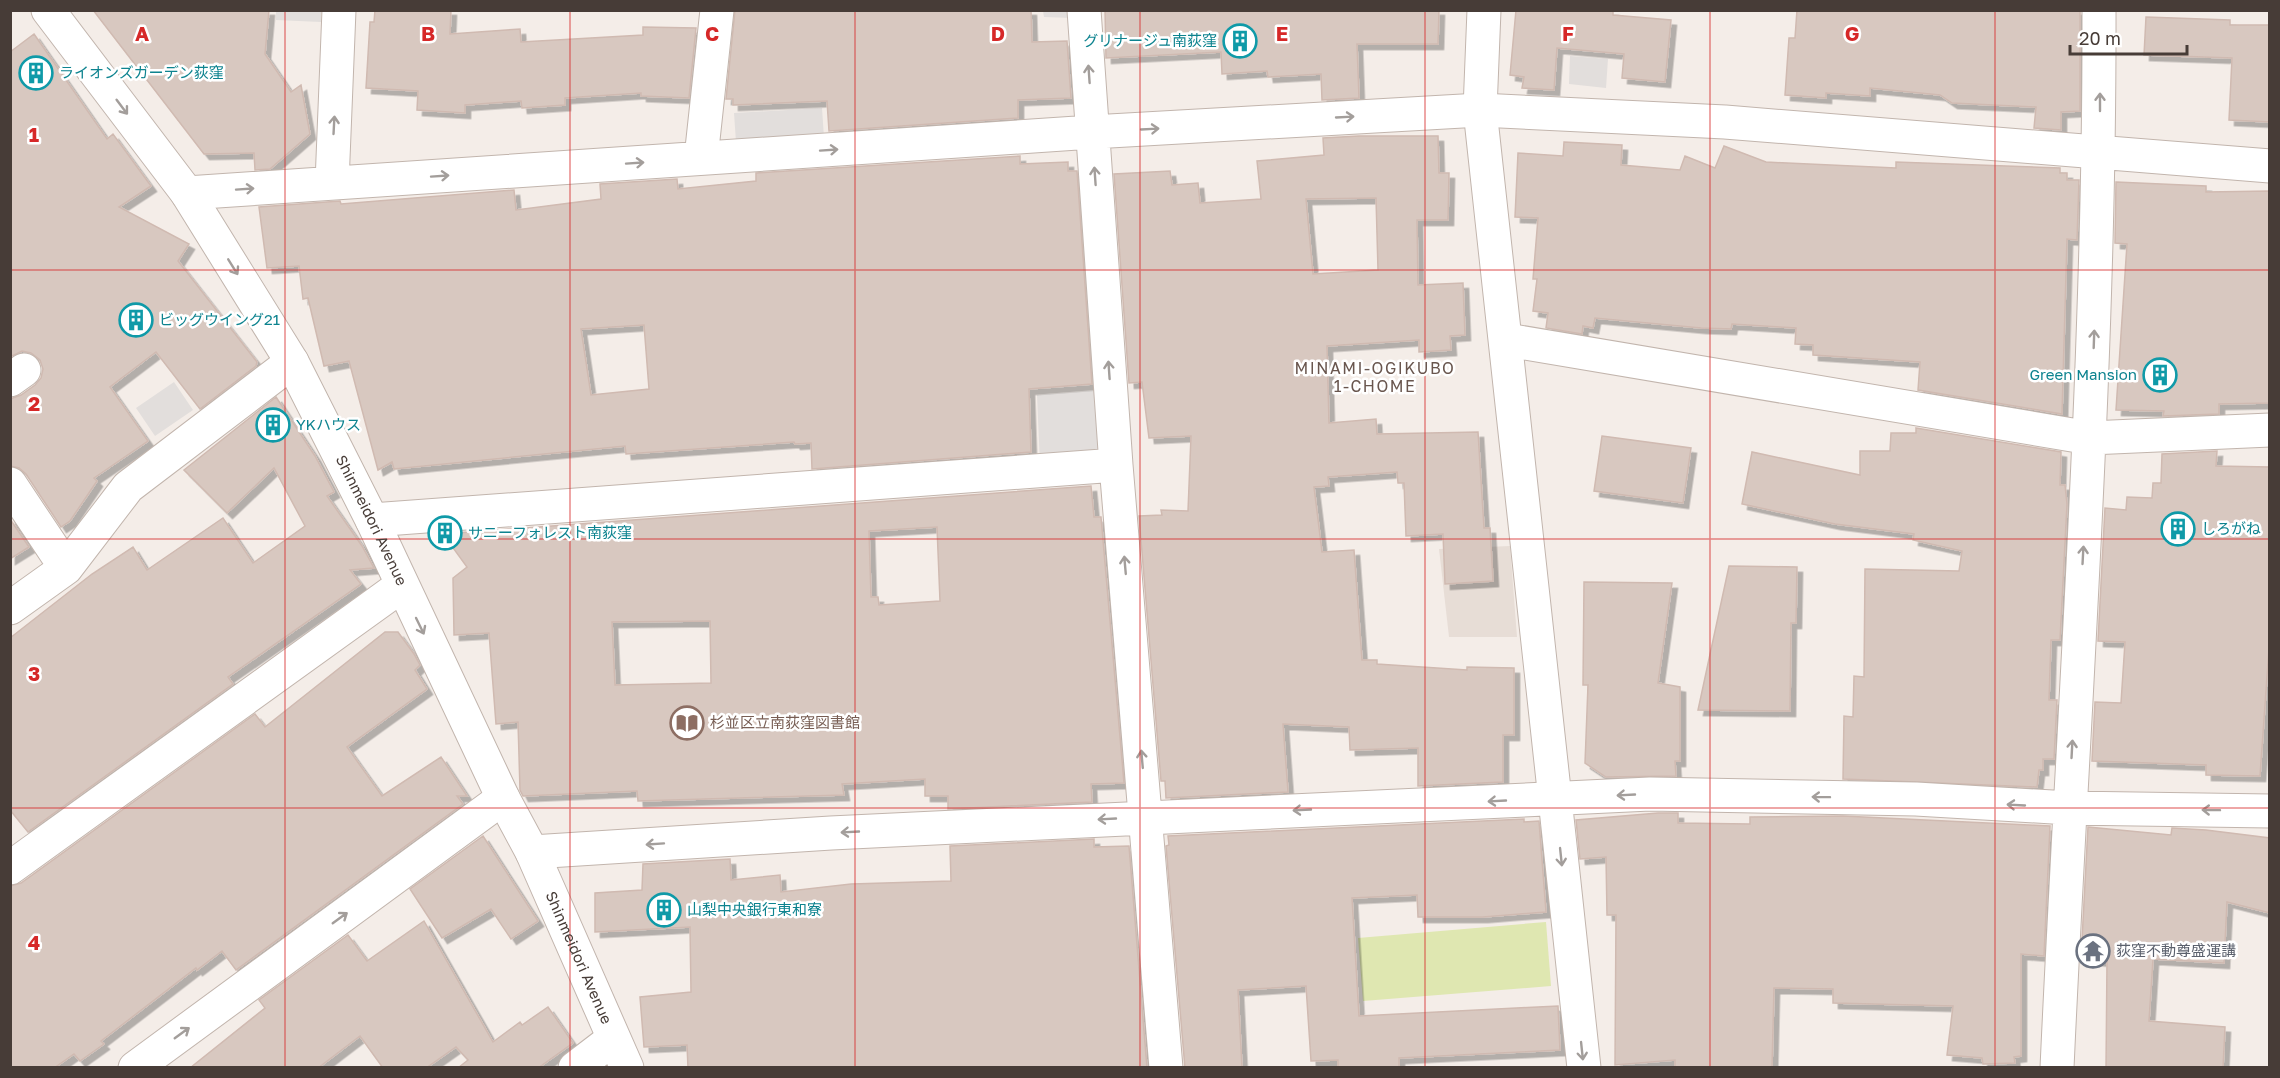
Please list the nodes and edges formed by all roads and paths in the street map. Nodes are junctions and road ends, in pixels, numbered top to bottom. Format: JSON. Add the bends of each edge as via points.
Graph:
{"nodes":[{"id":1,"x":48,"y":10,"type":"edge"},
{"id":2,"x":339,"y":10,"type":"edge"},
{"id":3,"x":717,"y":10,"type":"edge"},
{"id":4,"x":1084,"y":10,"type":"edge"},
{"id":5,"x":1484,"y":10,"type":"edge"},
{"id":6,"x":2099,"y":10,"type":"edge"},
{"id":7,"x":1480,"y":110,"type":"junction"},
{"id":8,"x":1092,"y":132,"type":"junction"},
{"id":9,"x":2100,"y":152,"type":"junction"},
{"id":10,"x":701,"y":158,"type":"junction"},
{"id":11,"x":2270,"y":166,"type":"edge"},
{"id":12,"x":332,"y":183,"type":"junction"},
{"id":13,"x":187,"y":193,"type":"junction"},
{"id":14,"x":1507,"y":340,"type":"junction"},
{"id":15,"x":292,"y":362,"type":"junction"},
{"id":16,"x":2270,"y":430,"type":"edge"},
{"id":17,"x":2090,"y":438,"type":"junction"},
{"id":18,"x":1116,"y":465,"type":"junction"},
{"id":19,"x":10,"y":484,"type":"edge"},
{"id":20,"x":372,"y":520,"type":"junction"},
{"id":21,"x":66,"y":568,"type":"junction"},
{"id":22,"x":401,"y":586,"type":"junction"},
{"id":23,"x":10,"y":608,"type":"edge"},
{"id":24,"x":503,"y":798,"type":"junction"},
{"id":25,"x":1555,"y":799,"type":"junction"},
{"id":26,"x":2069,"y":808,"type":"junction"},
{"id":27,"x":2270,"y":811,"type":"edge"},
{"id":28,"x":1147,"y":817,"type":"junction"},
{"id":29,"x":532,"y":852,"type":"junction"},
{"id":30,"x":10,"y":868,"type":"edge"},
{"id":31,"x":620,"y":1054,"type":"edge"},
{"id":32,"x":135,"y":1068,"type":"edge"},
{"id":33,"x":575,"y":1068,"type":"edge"},
{"id":34,"x":1166,"y":1068,"type":"edge"},
{"id":35,"x":1584,"y":1068,"type":"edge"},
{"id":36,"x":2057,"y":1068,"type":"edge"}],
"edges":[{"from":1,"to":13,"type":"street","name":"Shinmeidori Avenue","one_way":true},
{"from":12,"to":2,"type":"street","one_way":true},
{"from":3,"to":10,"type":"street"},
{"from":8,"to":4,"type":"street","one_way":true},
{"from":5,"to":7,"type":"street"},
{"from":9,"to":6,"type":"street","one_way":true},
{"from":8,"to":7,"type":"street","one_way":true},
{"from":7,"to":9,"type":"street","via":[[1725,122]]},
{"from":7,"to":14,"type":"street"},
{"from":10,"to":8,"type":"street","one_way":true},
{"from":18,"to":8,"type":"street","one_way":true},
{"from":9,"to":11,"type":"street"},
{"from":17,"to":9,"type":"street","one_way":true},
{"from":12,"to":10,"type":"street","one_way":true},
{"from":13,"to":12,"type":"street","one_way":true},
{"from":13,"to":15,"type":"street","name":"Shinmeidori Avenue","one_way":true},
{"from":14,"to":17,"type":"street"},
{"from":14,"to":25,"type":"street"},
{"from":15,"to":20,"type":"street","name":"Shinmeidori Avenue"},
{"from":15,"to":21,"type":"street","via":[[128,487]]},
{"from":16,"to":17,"type":"street"},
{"from":26,"to":17,"type":"street","one_way":true},
{"from":18,"to":20,"type":"street"},
{"from":28,"to":18,"type":"street","one_way":true},
{"from":19,"to":21,"type":"street"},
{"from":20,"to":22,"type":"street","name":"Shinmeidori Avenue"},
{"from":21,"to":23,"type":"street"},
{"from":22,"to":24,"type":"street","name":"Shinmeidori Avenue","one_way":true},
{"from":22,"to":30,"type":"street"},
{"from":24,"to":29,"type":"street","name":"Shinmeidori Avenue"},
{"from":32,"to":24,"type":"street","one_way":true},
{"from":26,"to":25,"type":"street","one_way":true,"via":[[1916,799],[1730,795]]},
{"from":25,"to":28,"type":"street","one_way":true},
{"from":25,"to":35,"type":"street","one_way":true},
{"from":27,"to":26,"type":"street","one_way":true},
{"from":26,"to":36,"type":"street"},
{"from":28,"to":29,"type":"street","one_way":true},
{"from":28,"to":34,"type":"street"},
{"from":29,"to":31,"type":"street","name":"Shinmeidori Avenue"},
{"from":31,"to":33,"type":"street"}]}
